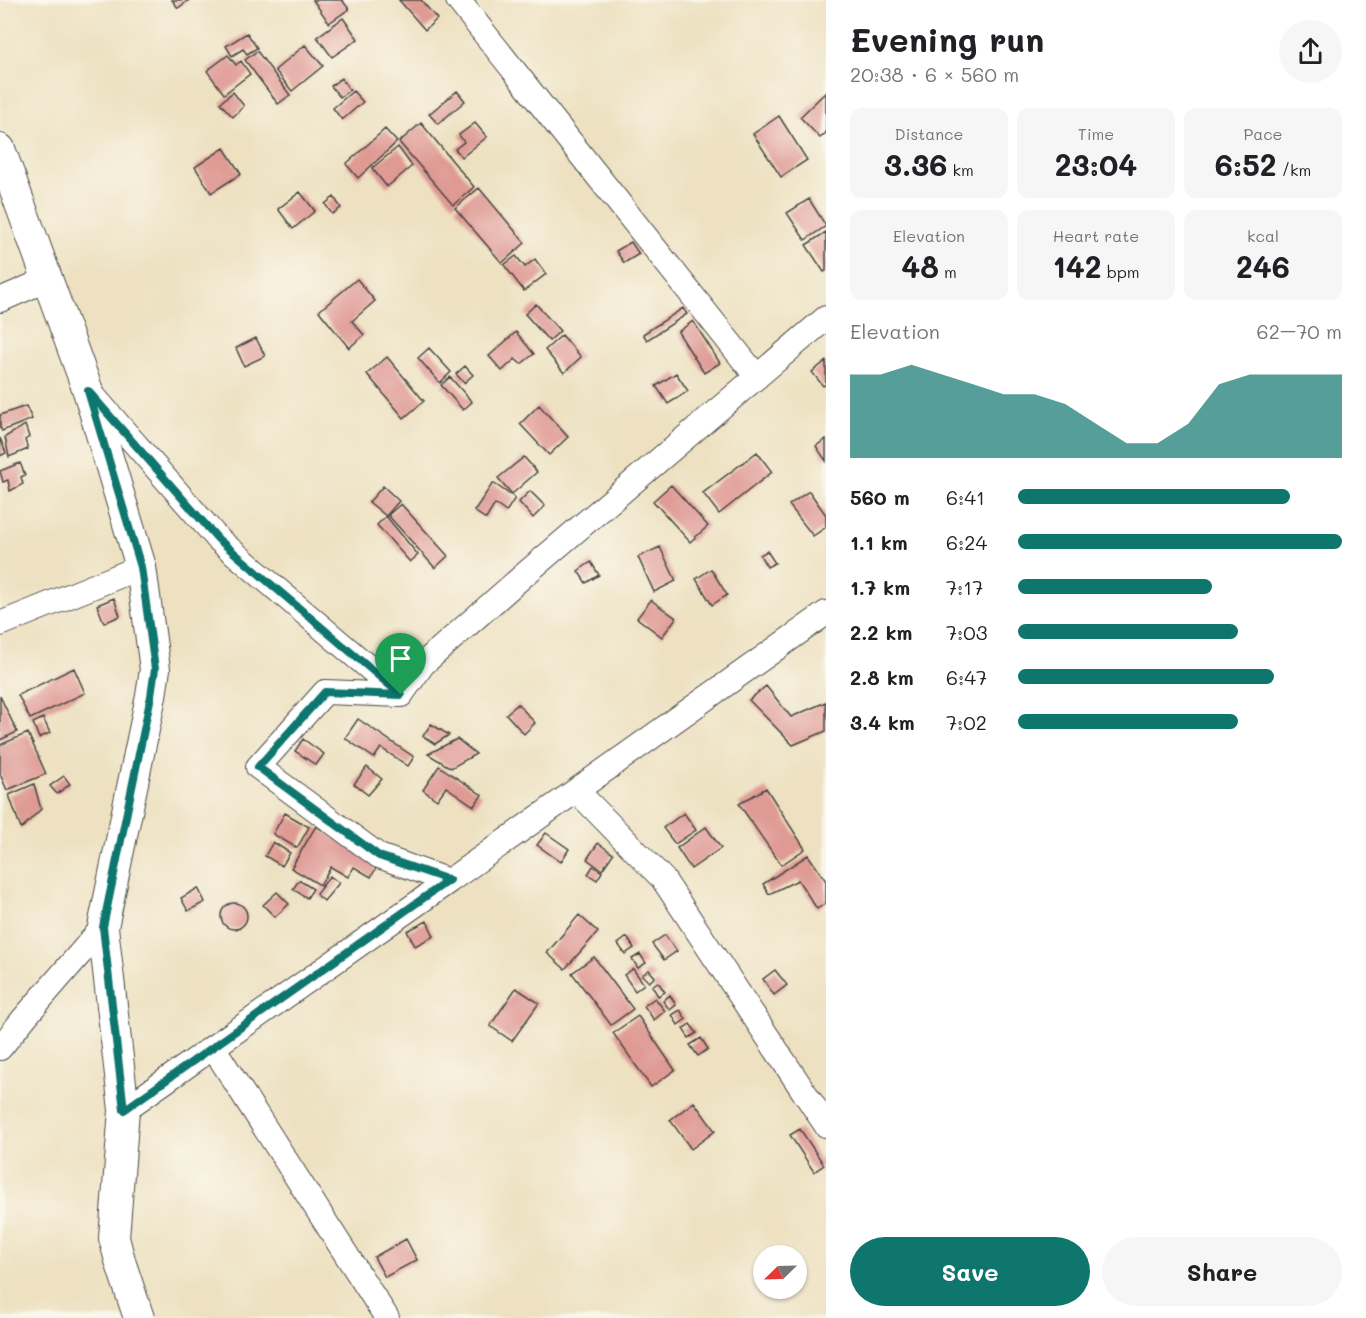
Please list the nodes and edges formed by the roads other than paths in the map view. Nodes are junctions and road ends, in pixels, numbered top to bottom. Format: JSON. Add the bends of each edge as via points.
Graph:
{"nodes":[{"id":1,"x":458,"y":0,"type":"edge"},
{"id":2,"x":0,"y":149,"type":"edge"},
{"id":3,"x":48,"y":279,"type":"junction"},
{"id":4,"x":0,"y":300,"type":"edge"},
{"id":5,"x":826,"y":318,"type":"edge"},
{"id":6,"x":757,"y":377,"type":"junction"},
{"id":7,"x":88,"y":391,"type":"junction"},
{"id":8,"x":141,"y":567,"type":"junction"},
{"id":9,"x":826,"y":614,"type":"edge"},
{"id":10,"x":0,"y":624,"type":"edge"},
{"id":11,"x":401,"y":695,"type":"junction"},
{"id":12,"x":577,"y":791,"type":"junction"},
{"id":13,"x":449,"y":880,"type":"junction"},
{"id":14,"x":103,"y":927,"type":"junction"},
{"id":15,"x":213,"y":1047,"type":"junction"},
{"id":16,"x":0,"y":1048,"type":"edge"},
{"id":17,"x":124,"y":1110,"type":"junction"},
{"id":18,"x":826,"y":1125,"type":"edge"},
{"id":19,"x":139,"y":1318,"type":"edge"},
{"id":20,"x":387,"y":1318,"type":"edge"}],
"edges":[{"from":1,"to":6,"type":"street"},
{"from":2,"to":3,"type":"main road"},
{"from":3,"to":4,"type":"street"},
{"from":3,"to":7,"type":"main road"},
{"from":5,"to":6,"type":"street"},
{"from":6,"to":11,"type":"street","via":[[423,664]]},
{"from":7,"to":8,"type":"main road"},
{"from":7,"to":11,"type":"street","via":[[218,539]]},
{"from":8,"to":10,"type":"street"},
{"from":8,"to":14,"type":"main road","via":[[155,669]]},
{"from":9,"to":12,"type":"street"},
{"from":11,"to":13,"type":"street","via":[[325,692],[258,767],[379,856]]},
{"from":12,"to":13,"type":"street"},
{"from":12,"to":18,"type":"street","via":[[663,879]]},
{"from":13,"to":15,"type":"street"},
{"from":14,"to":16,"type":"street"},
{"from":14,"to":17,"type":"main road"},
{"from":15,"to":17,"type":"street"},
{"from":15,"to":20,"type":"street"},
{"from":17,"to":19,"type":"main road","via":[[114,1238]]}]}
